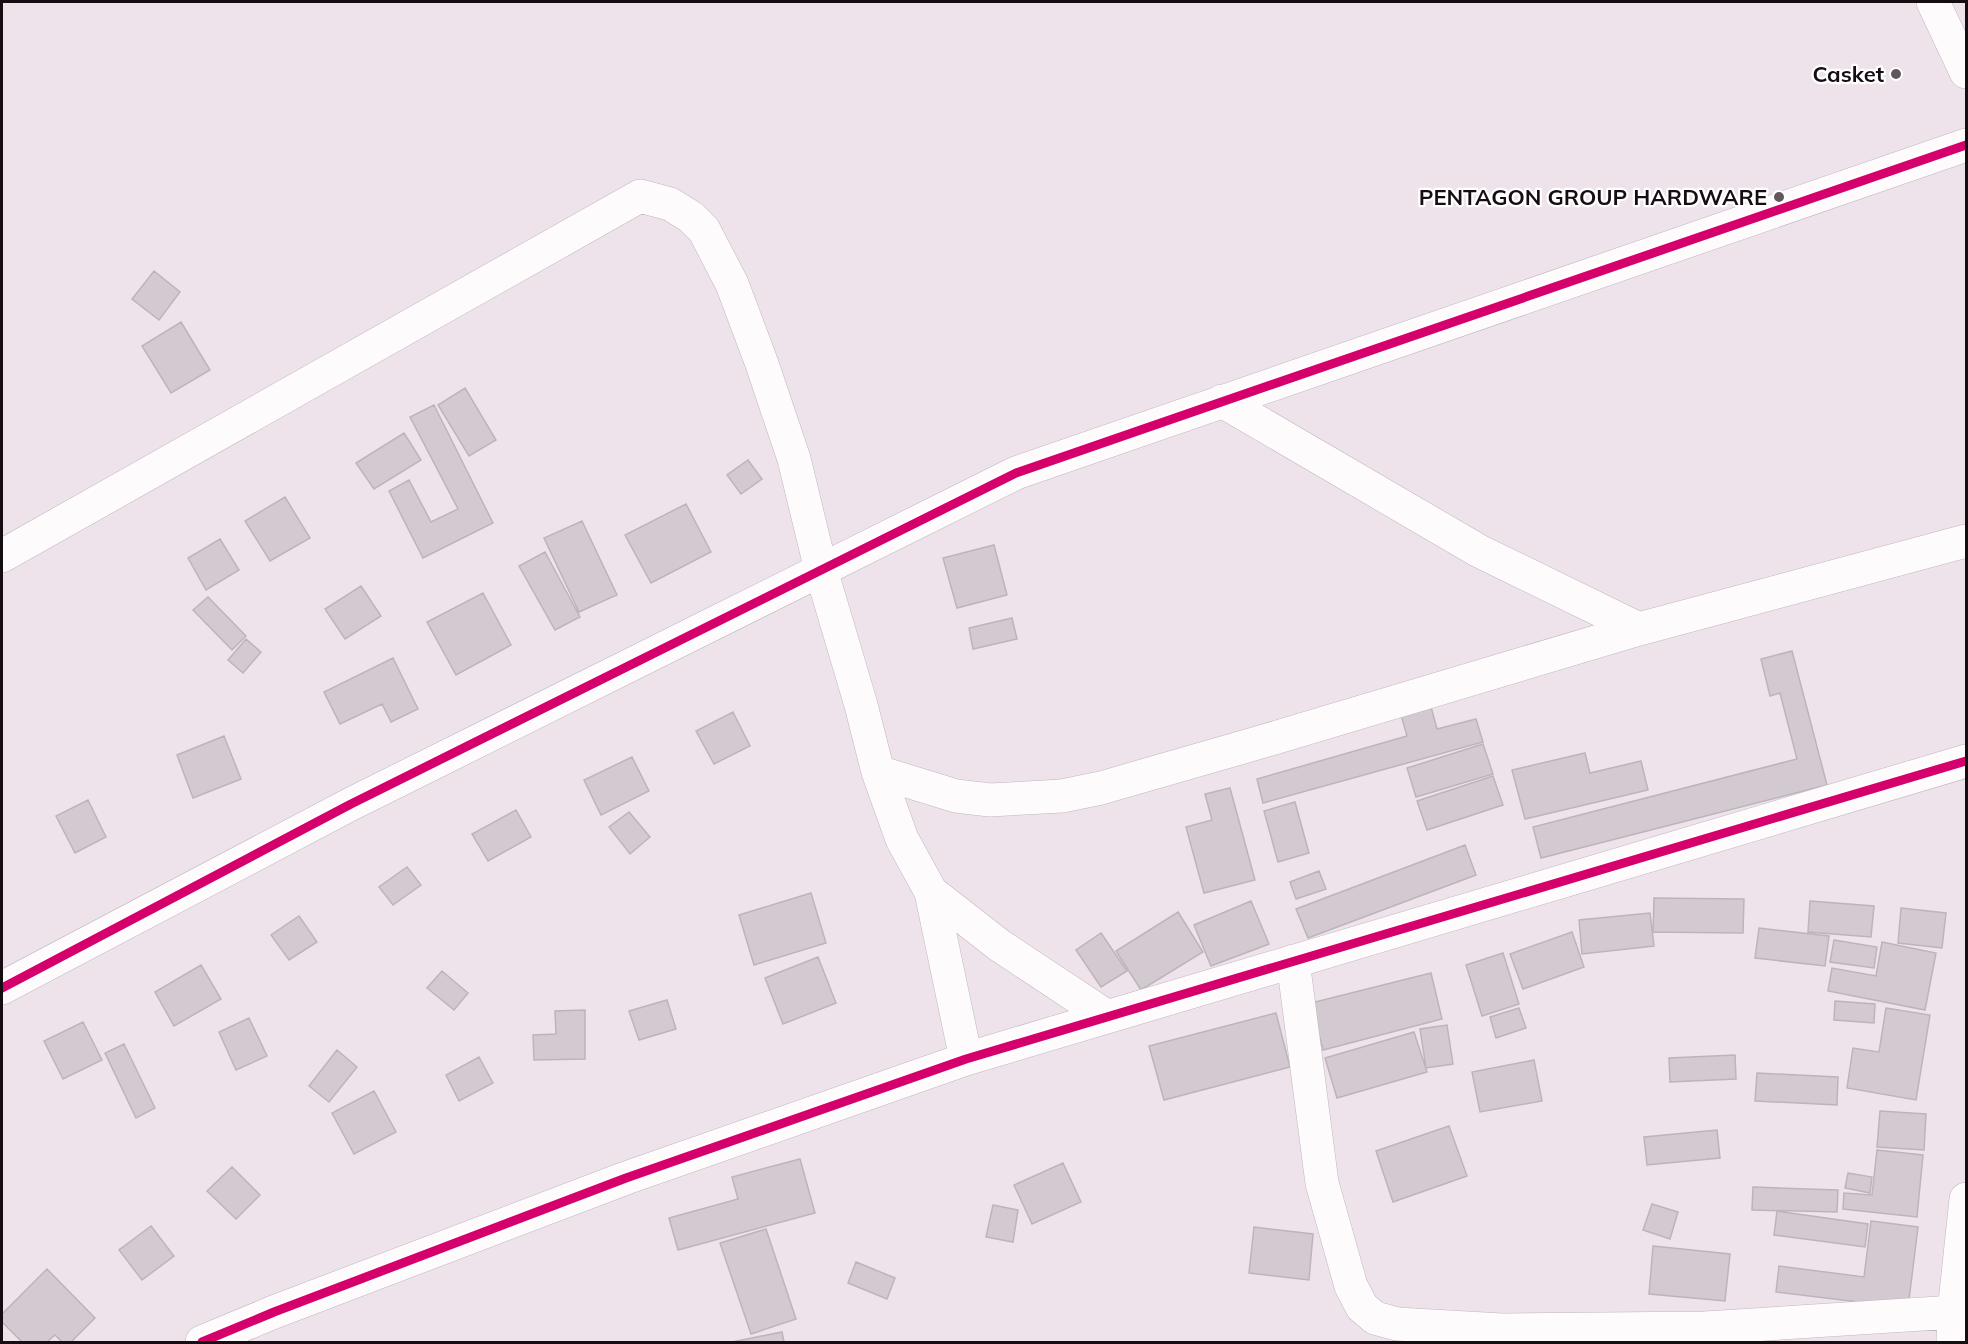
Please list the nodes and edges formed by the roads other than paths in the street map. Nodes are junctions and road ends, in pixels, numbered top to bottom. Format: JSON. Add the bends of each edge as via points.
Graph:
{"nodes":[{"id":1,"x":1933,"y":2,"type":"edge"},
{"id":2,"x":1966,"y":72,"type":"edge"},
{"id":3,"x":1966,"y":145,"type":"edge"},
{"id":4,"x":1222,"y":401,"type":"junction"},
{"id":5,"x":1966,"y":541,"type":"edge"},
{"id":6,"x":2,"y":556,"type":"edge"},
{"id":7,"x":821,"y":570,"type":"junction"},
{"id":8,"x":1639,"y":629,"type":"junction"},
{"id":9,"x":1966,"y":760,"type":"edge"},
{"id":10,"x":878,"y":772,"type":"junction"},
{"id":11,"x":931,"y":892,"type":"junction"},
{"id":12,"x":1293,"y":961,"type":"junction"},
{"id":13,"x":2,"y":988,"type":"edge"},
{"id":14,"x":1106,"y":1016,"type":"junction"},
{"id":15,"x":966,"y":1059,"type":"junction"},
{"id":16,"x":1966,"y":1199,"type":"edge"},
{"id":17,"x":1953,"y":1328,"type":"edge"},
{"id":18,"x":202,"y":1342,"type":"edge"}],
"edges":[{"from":1,"to":2,"type":"street"},
{"from":3,"to":4,"type":"street"},
{"from":4,"to":7,"type":"street","via":[[1016,473]]},
{"from":4,"to":8,"type":"street","via":[[1479,551]]},
{"from":5,"to":8,"type":"street"},
{"from":6,"to":7,"type":"street","via":[[640,196],[670,204],[691,217],[704,230],[732,284],[794,459]]},
{"from":7,"to":10,"type":"street"},
{"from":7,"to":13,"type":"street","via":[[351,804]]},
{"from":8,"to":10,"type":"street","via":[[1264,741],[1062,796],[990,800],[956,796]]},
{"from":9,"to":12,"type":"street"},
{"from":10,"to":11,"type":"street","via":[[902,839]]},
{"from":11,"to":14,"type":"street","via":[[999,945]]},
{"from":11,"to":15,"type":"street"},
{"from":12,"to":14,"type":"street"},
{"from":12,"to":17,"type":"street","via":[[1322,1184],[1351,1286],[1362,1307],[1375,1318],[1397,1324],[1502,1330]]},
{"from":14,"to":15,"type":"street"},
{"from":15,"to":18,"type":"street","via":[[626,1178]]},
{"from":16,"to":17,"type":"street"}]}
